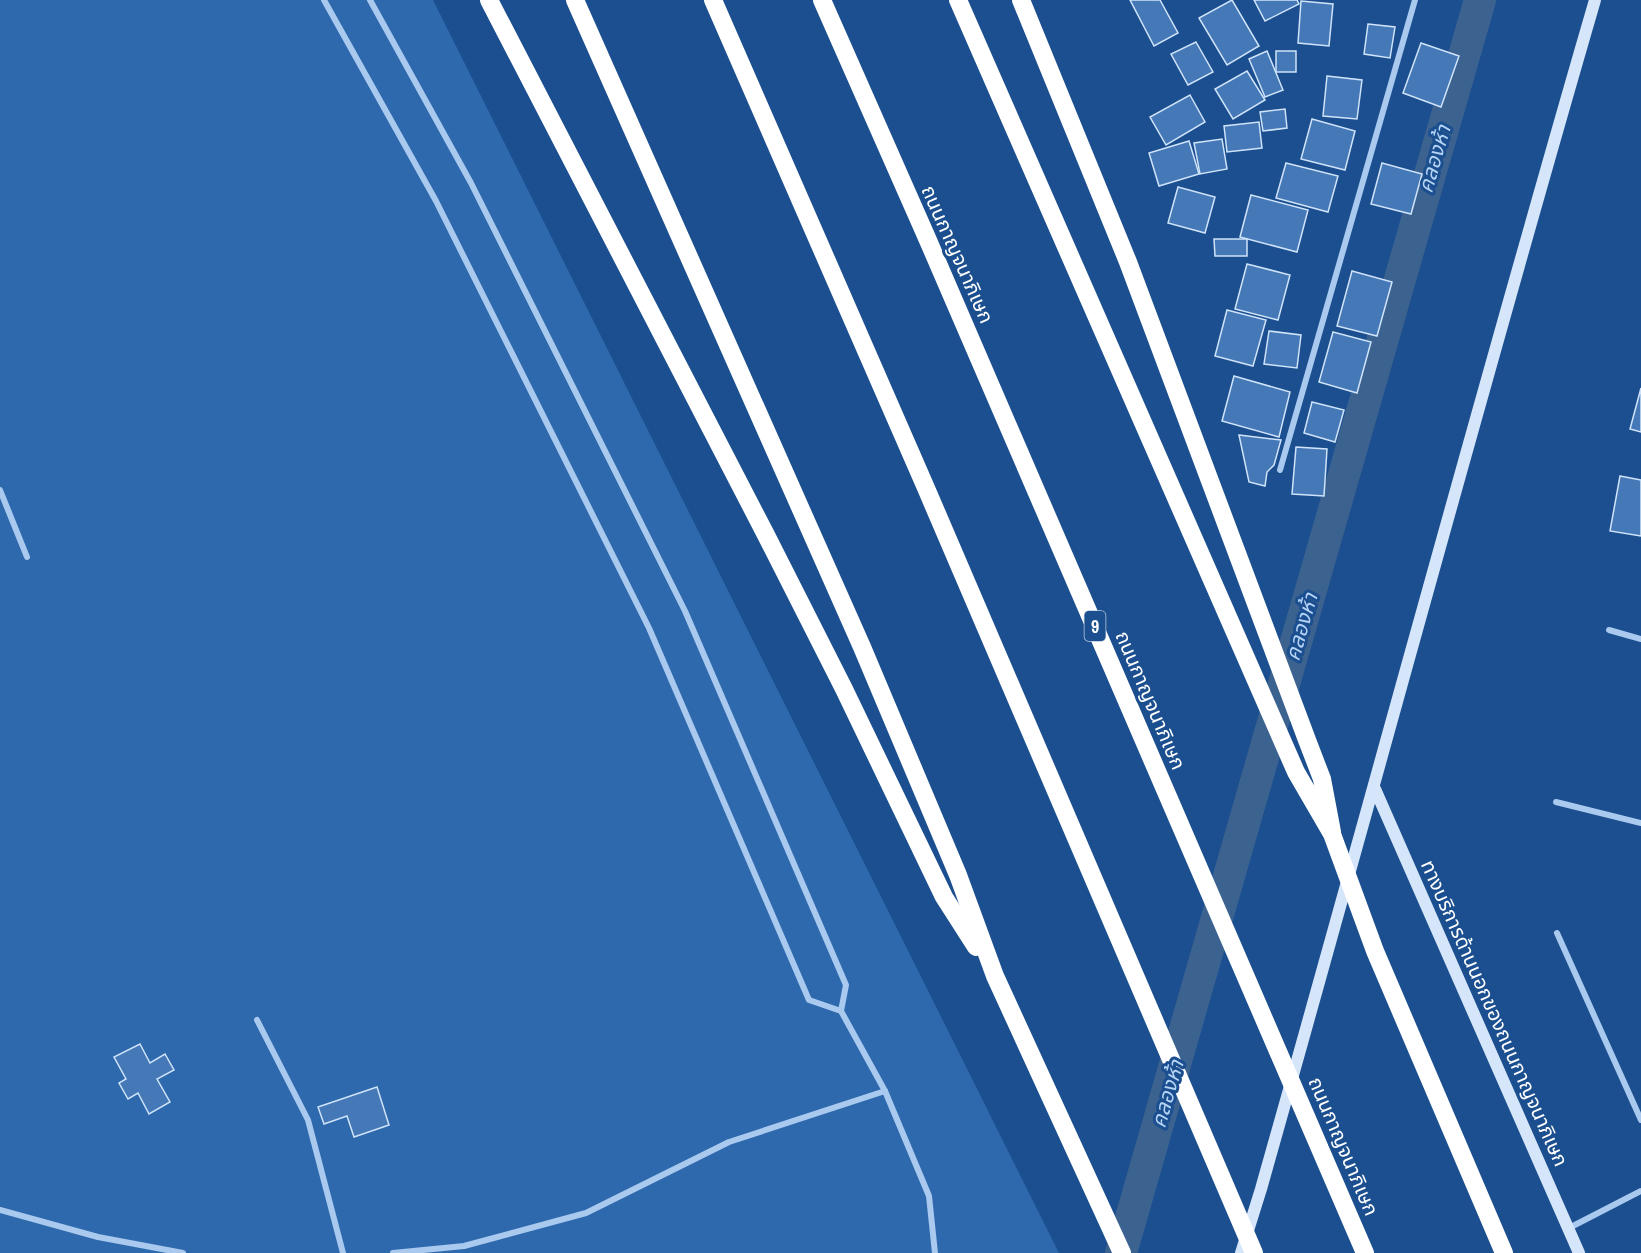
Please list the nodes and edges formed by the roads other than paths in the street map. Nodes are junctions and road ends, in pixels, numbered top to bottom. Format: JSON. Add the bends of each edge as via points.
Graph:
{"nodes":[{"id":1,"x":324,"y":0,"type":"edge"},
{"id":2,"x":370,"y":0,"type":"edge"},
{"id":3,"x":489,"y":0,"type":"edge"},
{"id":4,"x":494,"y":0,"type":"edge"},
{"id":5,"x":575,"y":0,"type":"edge"},
{"id":6,"x":713,"y":0,"type":"edge"},
{"id":7,"x":822,"y":0,"type":"edge"},
{"id":8,"x":958,"y":0,"type":"edge"},
{"id":9,"x":1021,"y":0,"type":"edge"},
{"id":10,"x":1415,"y":0,"type":"edge"},
{"id":11,"x":1596,"y":0,"type":"edge"},
{"id":12,"x":502,"y":22,"type":"junction"},
{"id":13,"x":1280,"y":470,"type":"dead end"},
{"id":14,"x":0,"y":490,"type":"edge"},
{"id":15,"x":27,"y":557,"type":"dead end"},
{"id":16,"x":1609,"y":630,"type":"dead end"},
{"id":17,"x":1641,"y":639,"type":"edge"},
{"id":18,"x":1375,"y":789,"type":"junction"},
{"id":19,"x":1556,"y":802,"type":"dead end"},
{"id":20,"x":1641,"y":823,"type":"edge"},
{"id":21,"x":1332,"y":834,"type":"junction"},
{"id":22,"x":1557,"y":933,"type":"dead end"},
{"id":23,"x":995,"y":976,"type":"junction"},
{"id":24,"x":841,"y":1011,"type":"junction"},
{"id":25,"x":257,"y":1020,"type":"dead end"},
{"id":26,"x":885,"y":1090,"type":"junction"},
{"id":27,"x":1641,"y":1120,"type":"edge"},
{"id":28,"x":1641,"y":1191,"type":"edge"},
{"id":29,"x":0,"y":1210,"type":"edge"},
{"id":30,"x":1568,"y":1228,"type":"junction"},
{"id":31,"x":183,"y":1253,"type":"edge"},
{"id":32,"x":343,"y":1253,"type":"edge"},
{"id":33,"x":393,"y":1253,"type":"edge"},
{"id":34,"x":934,"y":1253,"type":"edge"},
{"id":35,"x":1122,"y":1253,"type":"edge"},
{"id":36,"x":1241,"y":1253,"type":"edge"},
{"id":37,"x":1254,"y":1253,"type":"edge"},
{"id":38,"x":1365,"y":1253,"type":"edge"},
{"id":39,"x":1504,"y":1253,"type":"edge"},
{"id":40,"x":1579,"y":1253,"type":"edge"}],
"edges":[{"from":1,"to":24,"type":"street","via":[[436,201],[649,627],[809,1000]]},
{"from":2,"to":24,"type":"street","via":[[471,183],[685,611],[846,985]]},
{"from":3,"to":12,"type":"highway"},
{"from":4,"to":12,"type":"highway"},
{"from":5,"to":23,"type":"highway","via":[[862,647],[958,875]]},
{"from":6,"to":37,"type":"highway","bridge":true},
{"from":7,"to":38,"type":"highway","name":"ถนนกาญจนาภิเษก","number":"9","bridge":true},
{"from":8,"to":21,"type":"highway","bridge":true,"via":[[1296,772]]},
{"from":9,"to":21,"type":"highway","via":[[1128,262],[1322,779]]},
{"from":10,"to":13,"type":"street"},
{"from":11,"to":18,"type":"street","via":[[1452,501]]},
{"from":12,"to":23,"type":"highway","via":[[844,689],[944,897]]},
{"from":14,"to":15,"type":"street"},
{"from":16,"to":17,"type":"street"},
{"from":18,"to":30,"type":"street","name":"ทางบริการด้านนอกของถนนกาญจนาภิเษก"},
{"from":18,"to":36,"type":"street"},
{"from":19,"to":20,"type":"street"},
{"from":21,"to":39,"type":"highway","bridge":true,"via":[[1375,951]]},
{"from":22,"to":27,"type":"street"},
{"from":23,"to":35,"type":"highway"},
{"from":24,"to":26,"type":"street"},
{"from":25,"to":32,"type":"street","via":[[308,1120]]},
{"from":26,"to":33,"type":"street","via":[[729,1142],[586,1213],[464,1246]]},
{"from":26,"to":34,"type":"street","via":[[929,1196]]},
{"from":28,"to":30,"type":"street"},
{"from":29,"to":31,"type":"street","via":[[98,1237]]},
{"from":30,"to":40,"type":"street","name":"ทางบริการด้านนอกของถนนกาญจนาภิเษก"}]}
